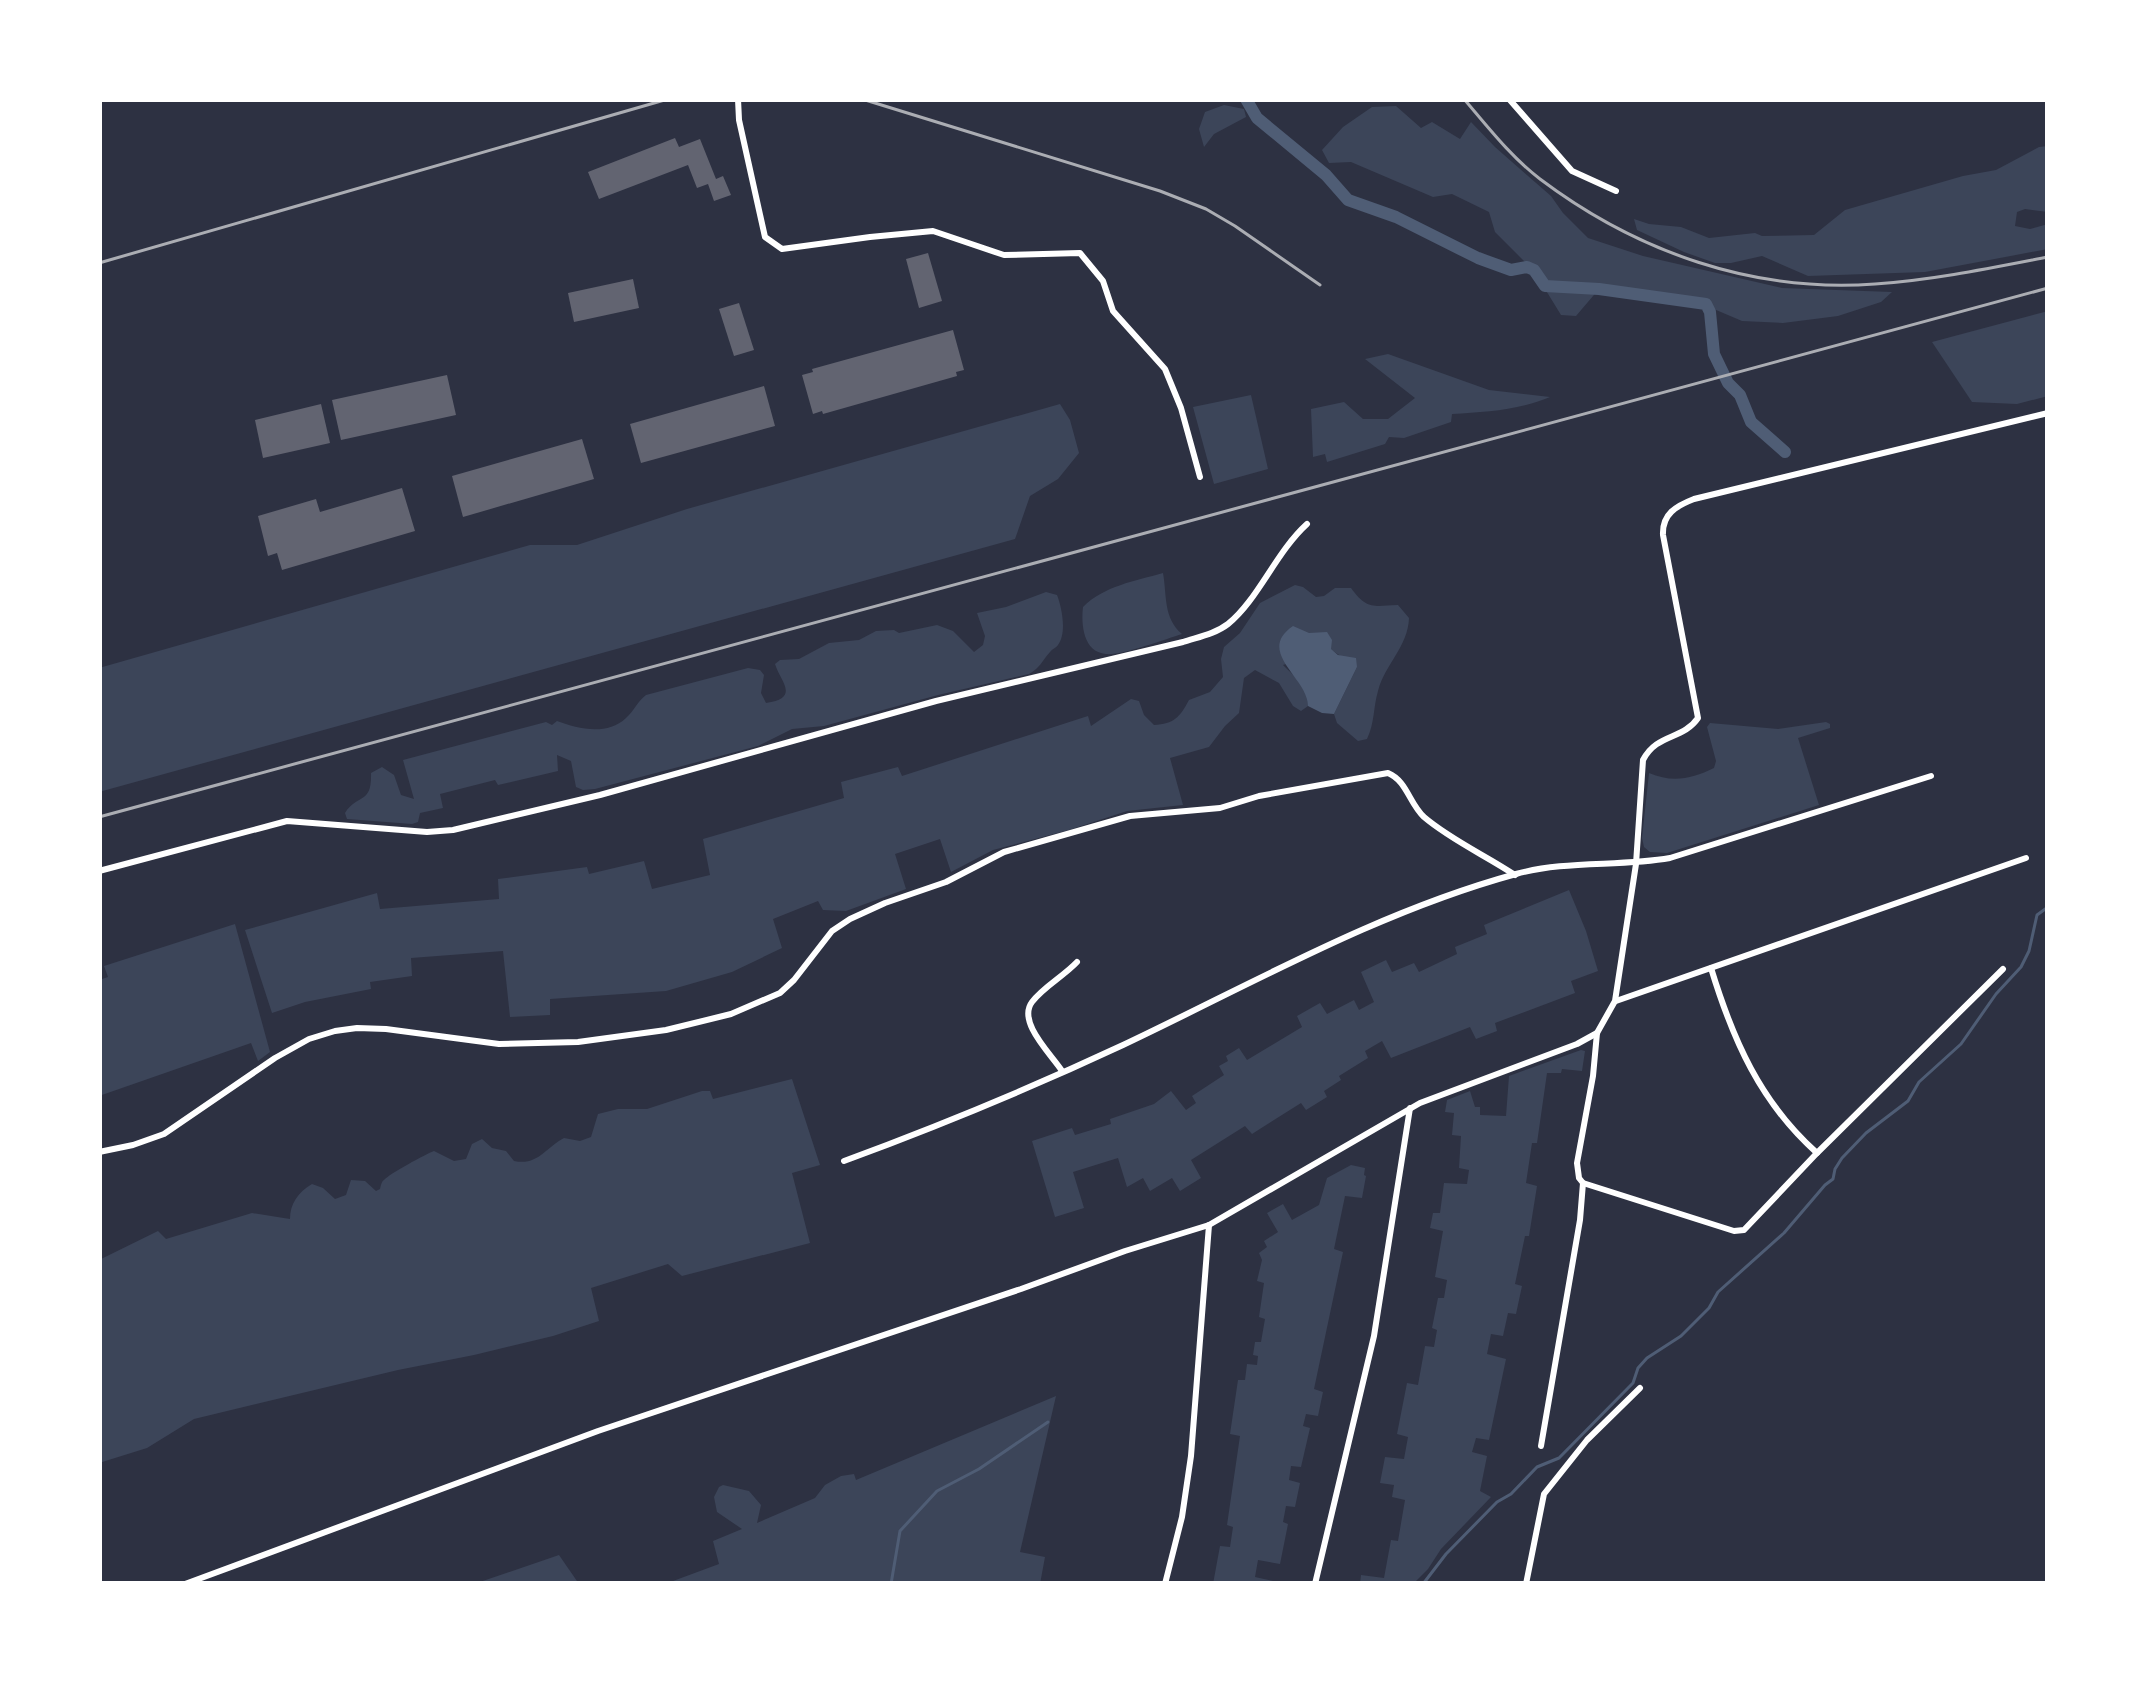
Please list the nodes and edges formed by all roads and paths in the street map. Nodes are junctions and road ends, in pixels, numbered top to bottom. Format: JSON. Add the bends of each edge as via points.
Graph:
{"nodes":[{"id":1,"x":738,"y":99,"type":"edge"},
{"id":2,"x":1509,"y":99,"type":"edge"},
{"id":3,"x":1616,"y":190,"type":"dead end"},
{"id":4,"x":2048,"y":412,"type":"edge"},
{"id":5,"x":1200,"y":477,"type":"dead end"},
{"id":6,"x":1307,"y":524,"type":"dead end"},
{"id":7,"x":1931,"y":776,"type":"dead end"},
{"id":8,"x":2026,"y":858,"type":"dead end"},
{"id":9,"x":1636,"y":864,"type":"junction"},
{"id":10,"x":99,"y":871,"type":"edge"},
{"id":11,"x":1515,"y":875,"type":"junction"},
{"id":12,"x":1077,"y":962,"type":"dead end"},
{"id":13,"x":1711,"y":968,"type":"junction"},
{"id":14,"x":2003,"y":968,"type":"dead end"},
{"id":15,"x":1615,"y":1001,"type":"junction"},
{"id":16,"x":1597,"y":1033,"type":"junction"},
{"id":17,"x":1063,"y":1072,"type":"junction"},
{"id":18,"x":1410,"y":1108,"type":"junction"},
{"id":19,"x":99,"y":1152,"type":"edge"},
{"id":20,"x":1817,"y":1153,"type":"junction"},
{"id":21,"x":844,"y":1161,"type":"dead end"},
{"id":22,"x":1583,"y":1184,"type":"junction"},
{"id":23,"x":1210,"y":1225,"type":"junction"},
{"id":24,"x":1640,"y":1388,"type":"dead end"},
{"id":25,"x":1541,"y":1446,"type":"dead end"},
{"id":26,"x":185,"y":1584,"type":"edge"},
{"id":27,"x":1166,"y":1584,"type":"edge"},
{"id":28,"x":1315,"y":1584,"type":"edge"},
{"id":29,"x":1526,"y":1584,"type":"edge"}],
"edges":[{"from":1,"to":5,"type":"street","via":[[765,237],[782,249],[933,231],[1004,255],[1080,253],[1103,280],[1113,311],[1166,369]]},
{"from":2,"to":3,"type":"street","via":[[1572,171]]},
{"from":4,"to":9,"type":"street","via":[[1694,499],[1669,514],[1664,535],[1698,718],[1642,760]]},
{"from":6,"to":10,"type":"street","via":[[1234,618],[1183,642],[453,830],[287,820]]},
{"from":7,"to":9,"type":"street"},
{"from":8,"to":13,"type":"street"},
{"from":9,"to":11,"type":"street"},
{"from":9,"to":15,"type":"street"},
{"from":11,"to":17,"type":"street","via":[[1404,911]]},
{"from":11,"to":19,"type":"street","via":[[1432,824],[1388,773],[1220,808],[1130,816],[1004,852],[850,919],[780,993],[731,1014],[556,1043],[335,1031],[275,1058],[164,1134]]},
{"from":12,"to":17,"type":"street","via":[[1028,1012]]},
{"from":13,"to":15,"type":"street"},
{"from":13,"to":20,"type":"street","via":[[1738,1047],[1776,1112]]},
{"from":14,"to":20,"type":"street"},
{"from":15,"to":16,"type":"street"},
{"from":16,"to":18,"type":"street"},
{"from":16,"to":22,"type":"street","via":[[1576,1163]]},
{"from":17,"to":21,"type":"street"},
{"from":18,"to":23,"type":"street"},
{"from":18,"to":28,"type":"street","via":[[1375,1336]]},
{"from":20,"to":22,"type":"street","via":[[1740,1231]]},
{"from":22,"to":25,"type":"street"},
{"from":23,"to":26,"type":"street","via":[[616,1425]]},
{"from":23,"to":27,"type":"street","via":[[1191,1456]]},
{"from":24,"to":29,"type":"street","via":[[1544,1494]]}]}
